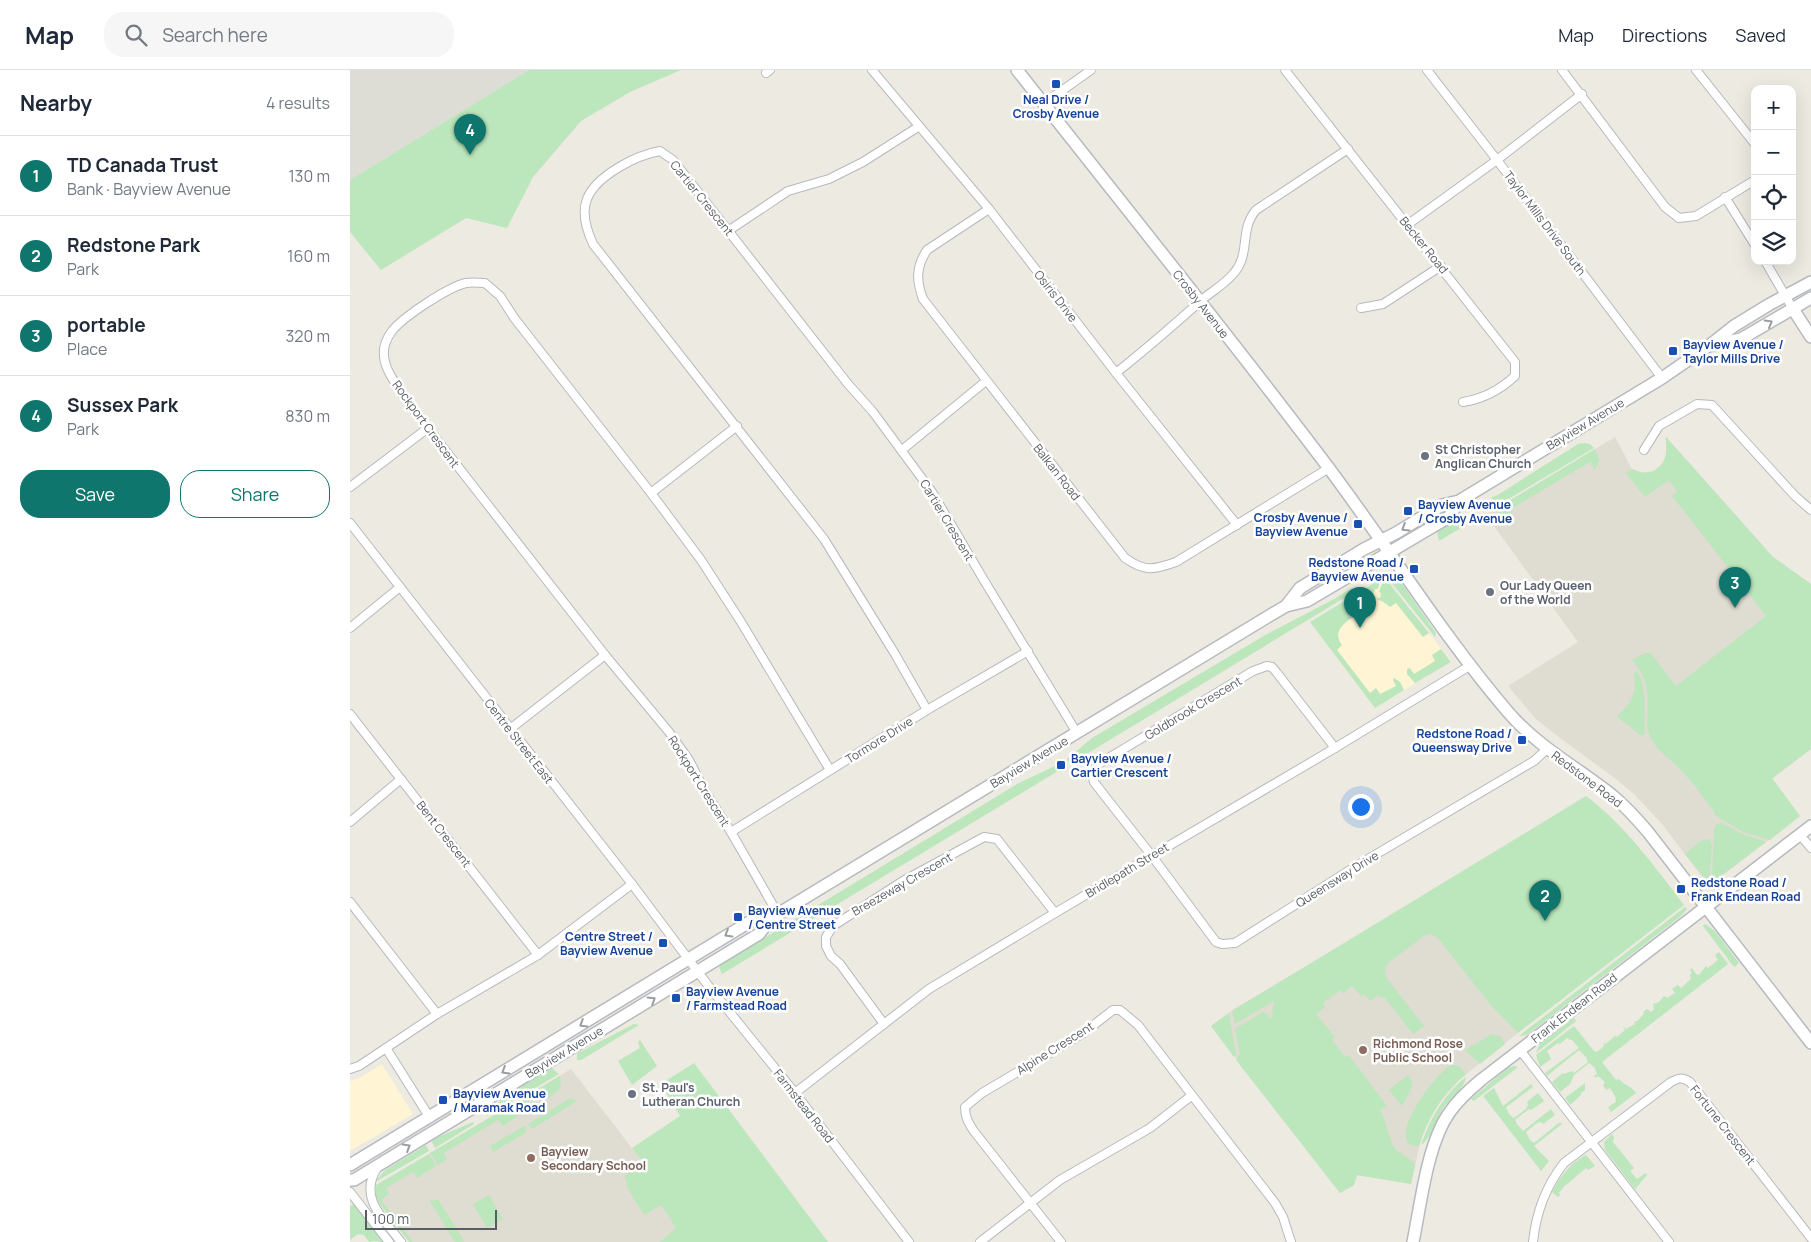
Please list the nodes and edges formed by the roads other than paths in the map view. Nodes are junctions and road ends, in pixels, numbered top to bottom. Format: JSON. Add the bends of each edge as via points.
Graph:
{"nodes":[{"id":1,"x":872,"y":70,"type":"edge"},
{"id":2,"x":1017,"y":70,"type":"edge"},
{"id":3,"x":1091,"y":70,"type":"edge"},
{"id":4,"x":1285,"y":70,"type":"edge"},
{"id":5,"x":1427,"y":70,"type":"edge"},
{"id":6,"x":1562,"y":70,"type":"edge"},
{"id":7,"x":1696,"y":70,"type":"edge"},
{"id":8,"x":1582,"y":94,"type":"junction"},
{"id":9,"x":1043,"y":104,"type":"junction"},
{"id":10,"x":918,"y":127,"type":"junction"},
{"id":11,"x":1751,"y":139,"type":"edge"},
{"id":12,"x":1348,"y":149,"type":"junction"},
{"id":13,"x":1497,"y":160,"type":"junction"},
{"id":14,"x":1751,"y":182,"type":"edge"},
{"id":15,"x":1725,"y":198,"type":"junction"},
{"id":16,"x":989,"y":209,"type":"junction"},
{"id":17,"x":1407,"y":225,"type":"junction"},
{"id":18,"x":728,"y":231,"type":"junction"},
{"id":19,"x":1751,"y":239,"type":"edge"},
{"id":20,"x":1767,"y":265,"type":"edge"},
{"id":21,"x":1441,"y":266,"type":"junction"},
{"id":22,"x":1811,"y":282,"type":"edge"},
{"id":23,"x":1785,"y":296,"type":"junction"},
{"id":24,"x":1811,"y":298,"type":"edge"},
{"id":25,"x":1200,"y":302,"type":"junction"},
{"id":26,"x":1361,"y":308,"type":"dead end"},
{"id":27,"x":1793,"y":309,"type":"junction"},
{"id":28,"x":1811,"y":337,"type":"edge"},
{"id":29,"x":1710,"y":346,"type":"junction"},
{"id":30,"x":1116,"y":373,"type":"junction"},
{"id":31,"x":1662,"y":378,"type":"junction"},
{"id":32,"x":986,"y":381,"type":"junction"},
{"id":33,"x":1462,"y":402,"type":"dead end"},
{"id":34,"x":736,"y":426,"type":"junction"},
{"id":35,"x":428,"y":428,"type":"junction"},
{"id":36,"x":902,"y":450,"type":"junction"},
{"id":37,"x":1644,"y":450,"type":"dead end"},
{"id":38,"x":1329,"y":468,"type":"junction"},
{"id":39,"x":350,"y":487,"type":"edge"},
{"id":40,"x":651,"y":493,"type":"junction"},
{"id":41,"x":1459,"y":501,"type":"junction"},
{"id":42,"x":1811,"y":510,"type":"edge"},
{"id":43,"x":350,"y":523,"type":"edge"},
{"id":44,"x":1237,"y":525,"type":"junction"},
{"id":45,"x":1382,"y":540,"type":"junction"},
{"id":46,"x":1390,"y":553,"type":"junction"},
{"id":47,"x":400,"y":587,"type":"junction"},
{"id":48,"x":1286,"y":606,"type":"junction"},
{"id":49,"x":350,"y":628,"type":"edge"},
{"id":50,"x":1028,"y":651,"type":"junction"},
{"id":51,"x":605,"y":655,"type":"junction"},
{"id":52,"x":1470,"y":665,"type":"junction"},
{"id":53,"x":927,"y":710,"type":"junction"},
{"id":54,"x":350,"y":714,"type":"edge"},
{"id":55,"x":510,"y":729,"type":"junction"},
{"id":56,"x":1078,"y":733,"type":"junction"},
{"id":57,"x":1334,"y":748,"type":"junction"},
{"id":58,"x":1546,"y":749,"type":"junction"},
{"id":59,"x":830,"y":770,"type":"junction"},
{"id":60,"x":402,"y":779,"type":"junction"},
{"id":61,"x":350,"y":822,"type":"edge"},
{"id":62,"x":1811,"y":826,"type":"edge"},
{"id":63,"x":731,"y":832,"type":"junction"},
{"id":64,"x":1800,"y":835,"type":"junction"},
{"id":65,"x":1811,"y":848,"type":"edge"},
{"id":66,"x":1152,"y":856,"type":"junction"},
{"id":67,"x":632,"y":884,"type":"junction"},
{"id":68,"x":350,"y":902,"type":"edge"},
{"id":69,"x":1705,"y":906,"type":"junction"},
{"id":70,"x":1055,"y":913,"type":"junction"},
{"id":71,"x":775,"y":915,"type":"junction"},
{"id":72,"x":538,"y":955,"type":"junction"},
{"id":73,"x":688,"y":960,"type":"junction"},
{"id":74,"x":697,"y":972,"type":"junction"},
{"id":75,"x":437,"y":1014,"type":"junction"},
{"id":76,"x":884,"y":1024,"type":"junction"},
{"id":77,"x":1811,"y":1043,"type":"edge"},
{"id":78,"x":386,"y":1048,"type":"junction"},
{"id":79,"x":1520,"y":1050,"type":"junction"},
{"id":80,"x":350,"y":1069,"type":"edge"},
{"id":81,"x":795,"y":1093,"type":"junction"},
{"id":82,"x":1192,"y":1096,"type":"junction"},
{"id":83,"x":430,"y":1118,"type":"junction"},
{"id":84,"x":1592,"y":1142,"type":"junction"},
{"id":85,"x":379,"y":1164,"type":"junction"},
{"id":86,"x":350,"y":1165,"type":"edge"},
{"id":87,"x":350,"y":1180,"type":"edge"},
{"id":88,"x":350,"y":1192,"type":"edge"},
{"id":89,"x":1030,"y":1203,"type":"junction"},
{"id":90,"x":1810,"y":1237,"type":"edge"},
{"id":91,"x":389,"y":1242,"type":"edge"},
{"id":92,"x":401,"y":1242,"type":"edge"},
{"id":93,"x":909,"y":1242,"type":"edge"},
{"id":94,"x":980,"y":1242,"type":"edge"},
{"id":95,"x":1061,"y":1242,"type":"edge"},
{"id":96,"x":1290,"y":1242,"type":"edge"},
{"id":97,"x":1413,"y":1242,"type":"edge"},
{"id":98,"x":1533,"y":1242,"type":"edge"},
{"id":99,"x":1669,"y":1242,"type":"edge"}],
"edges":[{"from":1,"to":10,"type":"street","name":"Osiris Drive"},
{"from":2,"to":9,"type":"main road","name":"Crosby Avenue"},
{"from":3,"to":9,"type":"street"},
{"from":4,"to":12,"type":"street","name":"Becker Road"},
{"from":5,"to":13,"type":"street","name":"Taylor Mills Drive South"},
{"from":6,"to":8,"type":"street"},
{"from":7,"to":11,"type":"street"},
{"from":8,"to":13,"type":"street"},
{"from":8,"to":15,"type":"street","via":[[1665,207],[1679,218],[1696,216]]},
{"from":9,"to":25,"type":"main road","name":"Crosby Avenue"},
{"from":10,"to":16,"type":"street","name":"Osiris Drive"},
{"from":10,"to":18,"type":"street","via":[[863,162],[828,179],[788,191]]},
{"from":12,"to":17,"type":"street","name":"Becker Road"},
{"from":12,"to":25,"type":"street","via":[[1256,210],[1249,218],[1244,256],[1240,263],[1233,274]]},
{"from":13,"to":17,"type":"street"},
{"from":13,"to":31,"type":"street","name":"Taylor Mills Drive South"},
{"from":14,"to":15,"type":"street"},
{"from":15,"to":19,"type":"street"},
{"from":16,"to":30,"type":"street","name":"Osiris Drive"},
{"from":16,"to":32,"type":"street","name":"Balkan Road","via":[[928,250],[921,259],[917,275],[923,299]]},
{"from":17,"to":21,"type":"street","name":"Becker Road"},
{"from":18,"to":34,"type":"street","name":"Cartier Crescent","via":[[673,160],[660,151],[646,153],[613,171],[586,200],[585,220],[593,244]]},
{"from":18,"to":36,"type":"street","name":"Cartier Crescent"},
{"from":20,"to":23,"type":"street"},
{"from":21,"to":26,"type":"street","via":[[1383,304]]},
{"from":21,"to":33,"type":"street","name":"Becker Road","via":[[1515,362],[1515,376],[1506,385],[1478,399]]},
{"from":22,"to":23,"type":"main road","name":"Bayview Avenue"},
{"from":23,"to":27,"type":"street"},
{"from":23,"to":29,"type":"main road","name":"Bayview Avenue","via":[[1734,326]]},
{"from":24,"to":27,"type":"main road","name":"Bayview Avenue"},
{"from":25,"to":30,"type":"street"},
{"from":25,"to":38,"type":"main road","name":"Crosby Avenue"},
{"from":27,"to":28,"type":"main road"},
{"from":29,"to":27,"type":"main road","name":"Bayview Avenue","one_way":true,"via":[[1741,339]]},
{"from":29,"to":31,"type":"main road","name":"Bayview Avenue"},
{"from":30,"to":44,"type":"street","name":"Osiris Drive"},
{"from":31,"to":41,"type":"main road","name":"Bayview Avenue"},
{"from":32,"to":36,"type":"street"},
{"from":32,"to":44,"type":"street","name":"Balkan Road","via":[[1116,548],[1134,565],[1150,570],[1176,562]]},
{"from":34,"to":40,"type":"street"},
{"from":34,"to":53,"type":"street","name":"Cartier Crescent","via":[[833,552]]},
{"from":35,"to":39,"type":"street"},
{"from":35,"to":40,"type":"street","name":"Rockport Crescent","via":[[386,367],[386,340],[403,320],[438,296],[467,283],[485,283],[500,296]]},
{"from":35,"to":51,"type":"street","name":"Rockport Crescent"},
{"from":36,"to":50,"type":"street","name":"Cartier Crescent","via":[[932,492]]},
{"from":37,"to":42,"type":"street","via":[[1659,426],[1697,404],[1712,405]]},
{"from":38,"to":44,"type":"street","name":"Balkan Road"},
{"from":38,"to":45,"type":"main road","name":"Crosby Avenue"},
{"from":40,"to":59,"type":"street","name":"Rockport Crescent","via":[[725,597]]},
{"from":41,"to":45,"type":"main road","name":"Bayview Avenue","one_way":true,"via":[[1442,505]]},
{"from":41,"to":46,"type":"main road","name":"Bayview Avenue","via":[[1449,517]]},
{"from":43,"to":47,"type":"street","name":"Centre Street East"},
{"from":45,"to":46,"type":"main road","name":"Redstone Road"},
{"from":45,"to":48,"type":"main road","name":"Bayview Avenue","via":[[1300,588]]},
{"from":46,"to":48,"type":"main road","name":"Bayview Avenue","via":[[1307,602]]},
{"from":46,"to":52,"type":"main road","name":"Redstone Road"},
{"from":47,"to":49,"type":"street"},
{"from":47,"to":55,"type":"street","name":"Centre Street East"},
{"from":48,"to":56,"type":"main road","name":"Bayview Avenue"},
{"from":50,"to":53,"type":"street","name":"Tormore Drive"},
{"from":50,"to":56,"type":"street","name":"Cartier Crescent"},
{"from":51,"to":55,"type":"street"},
{"from":51,"to":63,"type":"street","name":"Rockport Crescent","via":[[689,760]]},
{"from":52,"to":57,"type":"street","name":"Bridlepath Street"},
{"from":52,"to":58,"type":"main road","name":"Redstone Road","via":[[1518,724]]},
{"from":53,"to":59,"type":"street","name":"Tormore Drive"},
{"from":54,"to":60,"type":"street","name":"Bent Crescent"},
{"from":55,"to":67,"type":"street","name":"Centre Street East"},
{"from":56,"to":71,"type":"main road","name":"Bayview Avenue"},
{"from":57,"to":66,"type":"street","name":"Bridlepath Street"},
{"from":57,"to":66,"type":"street","name":"Goldbrook Crescent","via":[[1272,667],[1253,671],[1097,765],[1093,771],[1094,782]]},
{"from":58,"to":66,"type":"street","name":"Queensway Drive","via":[[1534,761],[1358,865],[1235,943],[1216,942]]},
{"from":58,"to":69,"type":"main road","name":"Redstone Road","via":[[1631,813]]},
{"from":59,"to":63,"type":"street","name":"Tormore Drive"},
{"from":60,"to":61,"type":"street"},
{"from":60,"to":72,"type":"street","name":"Bent Crescent"},
{"from":62,"to":64,"type":"main road","name":"Frank Endean Road"},
{"from":63,"to":71,"type":"street","name":"Rockport Crescent"},
{"from":64,"to":65,"type":"street"},
{"from":64,"to":69,"type":"main road","name":"Frank Endean Road"},
{"from":66,"to":70,"type":"street","name":"Bridlepath Street"},
{"from":67,"to":72,"type":"street"},
{"from":67,"to":73,"type":"street","name":"Centre Street East"},
{"from":68,"to":75,"type":"street"},
{"from":69,"to":77,"type":"main road","name":"Redstone Road"},
{"from":69,"to":79,"type":"main road","name":"Frank Endean Road"},
{"from":70,"to":76,"type":"street","name":"Bridlepath Street","via":[[929,989]]},
{"from":70,"to":76,"type":"street","name":"Breezeway Crescent","via":[[997,839],[984,837],[845,917],[828,932],[826,946]]},
{"from":71,"to":73,"type":"main road","name":"Bayview Avenue","one_way":true,"via":[[751,921]]},
{"from":71,"to":74,"type":"main road","name":"Bayview Avenue","via":[[758,934]]},
{"from":72,"to":75,"type":"street"},
{"from":73,"to":74,"type":"street","name":"Farmstead Road"},
{"from":73,"to":83,"type":"main road","name":"Bayview Avenue","one_way":true},
{"from":74,"to":81,"type":"street","name":"Farmstead Road"},
{"from":85,"to":74,"type":"main road","name":"Bayview Avenue","one_way":true},
{"from":75,"to":78,"type":"street"},
{"from":76,"to":81,"type":"street","name":"Bridlepath Street"},
{"from":78,"to":80,"type":"street"},
{"from":78,"to":83,"type":"street"},
{"from":79,"to":84,"type":"street"},
{"from":79,"to":97,"type":"main road","name":"Frank Endean Road","via":[[1469,1090],[1440,1128],[1430,1158]]},
{"from":81,"to":93,"type":"street","name":"Farmstead Road"},
{"from":82,"to":89,"type":"street","via":[[1150,1128],[1060,1180]]},
{"from":82,"to":89,"type":"street","name":"Alpine Crescent","via":[[1138,1025],[1120,1010],[1113,1010],[1082,1034],[982,1092],[965,1107],[967,1121]]},
{"from":82,"to":96,"type":"street","name":"Alpine Crescent","via":[[1276,1203]]},
{"from":83,"to":86,"type":"main road","name":"Bayview Avenue"},
{"from":84,"to":90,"type":"street","name":"Fortune Crescent","via":[[1671,1082],[1683,1078],[1690,1082]]},
{"from":84,"to":98,"type":"street","via":[[1555,1174],[1541,1206]]},
{"from":84,"to":99,"type":"street"},
{"from":85,"to":87,"type":"main road","name":"Bayview Avenue"},
{"from":85,"to":92,"type":"street","via":[[371,1178],[370,1196]]},
{"from":88,"to":91,"type":"street"},
{"from":89,"to":94,"type":"street"},
{"from":89,"to":95,"type":"street","name":"Alpine Crescent"}]}
